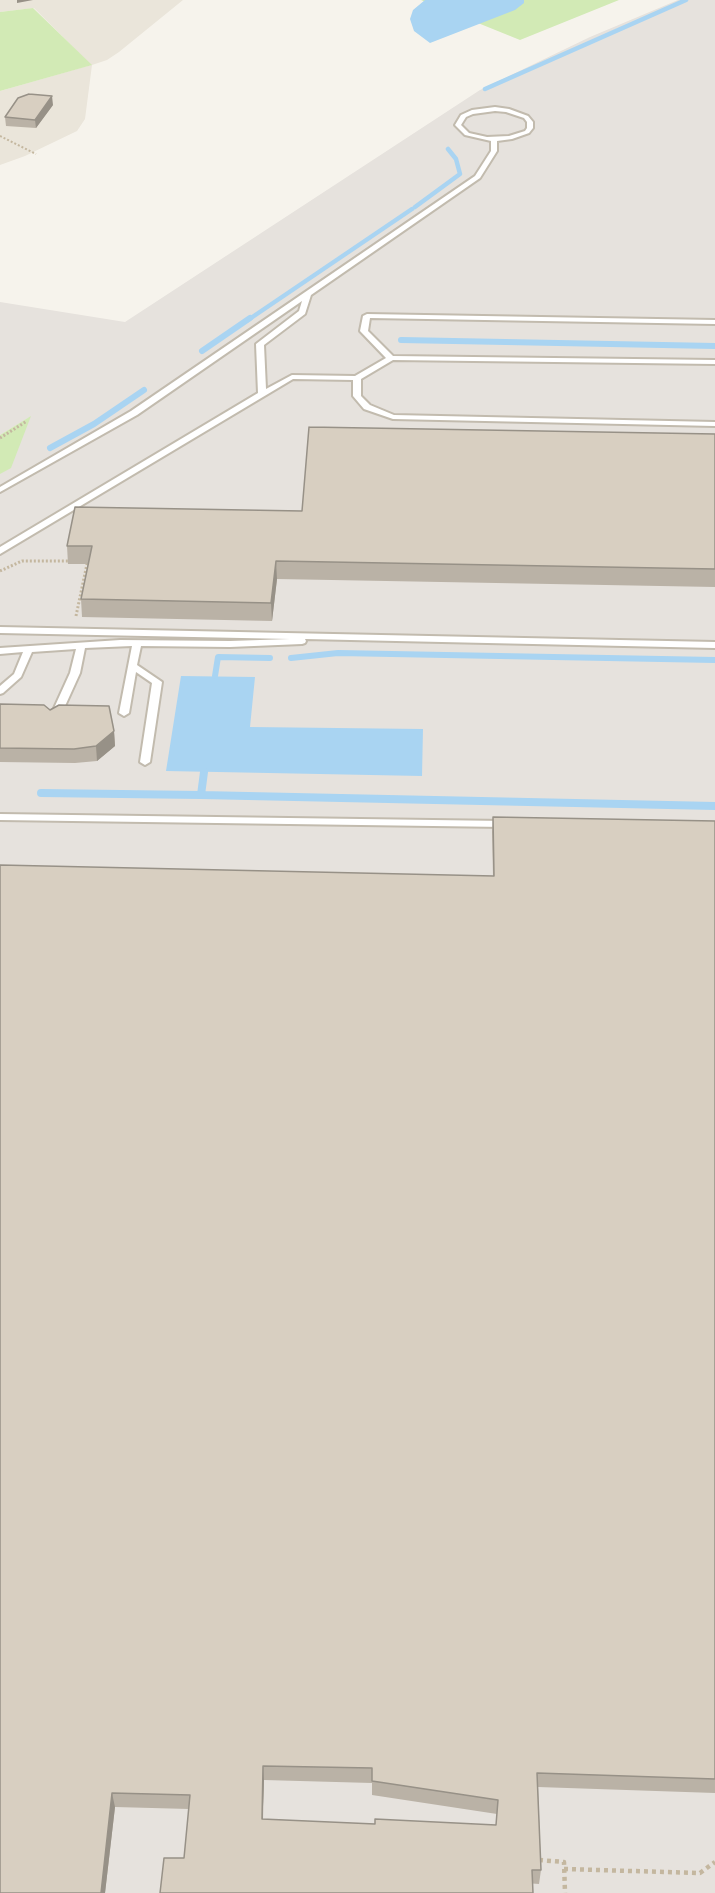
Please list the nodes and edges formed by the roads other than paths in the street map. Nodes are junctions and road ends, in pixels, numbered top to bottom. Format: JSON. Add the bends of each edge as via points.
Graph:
{"nodes":[{"id":1,"x":494,"y":140,"type":"junction"},
{"id":2,"x":308,"y":294,"type":"junction"},
{"id":3,"x":715,"y":322,"type":"edge"},
{"id":4,"x":391,"y":358,"type":"junction"},
{"id":5,"x":715,"y":362,"type":"edge"},
{"id":6,"x":357,"y":378,"type":"junction"},
{"id":7,"x":262,"y":394,"type":"junction"},
{"id":8,"x":715,"y":424,"type":"edge"},
{"id":9,"x":0,"y":490,"type":"edge"},
{"id":10,"x":0,"y":551,"type":"edge"},
{"id":11,"x":0,"y":630,"type":"edge"},
{"id":12,"x":332,"y":636,"type":"junction"},
{"id":13,"x":137,"y":643,"type":"junction"},
{"id":14,"x":81,"y":645,"type":"junction"},
{"id":15,"x":715,"y":645,"type":"edge"},
{"id":16,"x":29,"y":649,"type":"junction"},
{"id":17,"x":0,"y":651,"type":"edge"},
{"id":18,"x":133,"y":666,"type":"junction"},
{"id":19,"x":0,"y":692,"type":"edge"},
{"id":20,"x":124,"y":713,"type":"dead end"},
{"id":21,"x":53,"y":720,"type":"edge"},
{"id":22,"x":145,"y":762,"type":"dead end"},
{"id":23,"x":0,"y":818,"type":"edge"},
{"id":24,"x":512,"y":824,"type":"edge"}],
"edges":[{"from":1,"to":1,"type":"lane","via":[[520,136],[530,128],[530,122],[518,113],[495,109],[472,112],[459,120],[458,125],[467,134]]},
{"from":1,"to":2,"type":"lane","via":[[494,151],[478,177]]},
{"from":2,"to":7,"type":"lane","via":[[302,312],[260,344]]},
{"from":2,"to":9,"type":"lane","via":[[134,413]]},
{"from":3,"to":4,"type":"lane","via":[[367,316],[364,331]]},
{"from":4,"to":5,"type":"lane"},
{"from":4,"to":6,"type":"lane"},
{"from":6,"to":7,"type":"lane","via":[[292,377]]},
{"from":6,"to":8,"type":"lane","via":[[357,396],[367,406],[393,417]]},
{"from":7,"to":10,"type":"lane"},
{"from":11,"to":12,"type":"lane"},
{"from":12,"to":13,"type":"lane","via":[[298,642]]},
{"from":12,"to":15,"type":"lane"},
{"from":13,"to":14,"type":"lane"},
{"from":13,"to":18,"type":"lane"},
{"from":14,"to":16,"type":"lane"},
{"from":14,"to":21,"type":"lane","via":[[75,673]]},
{"from":16,"to":17,"type":"lane"},
{"from":16,"to":19,"type":"lane","via":[[18,675]]},
{"from":18,"to":20,"type":"lane"},
{"from":18,"to":22,"type":"lane","via":[[158,682]]},
{"from":23,"to":24,"type":"lane"}]}
